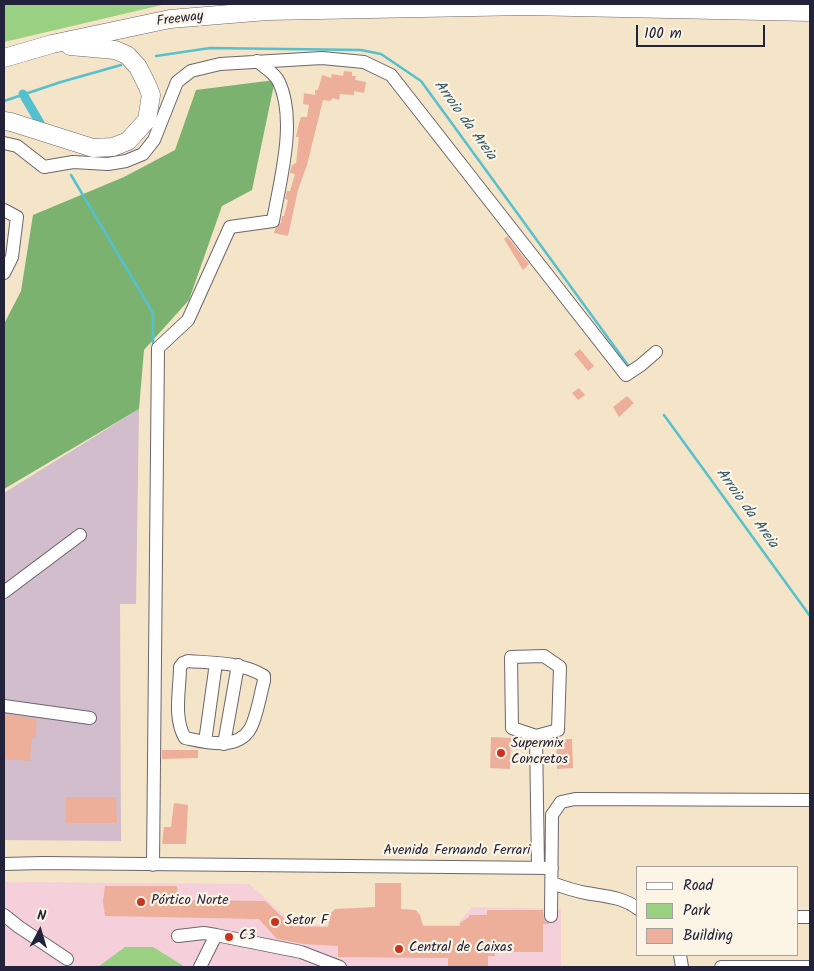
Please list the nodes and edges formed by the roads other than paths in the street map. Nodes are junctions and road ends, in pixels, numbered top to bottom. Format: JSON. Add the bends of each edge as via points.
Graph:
{"nodes":[{"id":1,"x":810,"y":12,"type":"edge"},
{"id":2,"x":52,"y":44,"type":"junction"},
{"id":3,"x":4,"y":58,"type":"edge"},
{"id":4,"x":257,"y":61,"type":"junction"},
{"id":5,"x":4,"y":121,"type":"edge"},
{"id":6,"x":4,"y":143,"type":"edge"},
{"id":7,"x":4,"y":210,"type":"edge"},
{"id":8,"x":4,"y":274,"type":"edge"},
{"id":9,"x":656,"y":352,"type":"dead end"},
{"id":10,"x":80,"y":535,"type":"dead end"},
{"id":11,"x":4,"y":592,"type":"edge"},
{"id":12,"x":216,"y":663,"type":"junction"},
{"id":13,"x":238,"y":665,"type":"junction"},
{"id":14,"x":4,"y":706,"type":"edge"},
{"id":15,"x":90,"y":718,"type":"dead end"},
{"id":16,"x":536,"y":736,"type":"junction"},
{"id":17,"x":205,"y":742,"type":"junction"},
{"id":18,"x":224,"y":744,"type":"junction"},
{"id":19,"x":810,"y":800,"type":"edge"},
{"id":20,"x":4,"y":859,"type":"edge"},
{"id":21,"x":43,"y":863,"type":"junction"},
{"id":22,"x":4,"y":864,"type":"edge"},
{"id":23,"x":154,"y":865,"type":"junction"},
{"id":24,"x":538,"y":868,"type":"junction"},
{"id":25,"x":552,"y":868,"type":"junction"},
{"id":26,"x":552,"y":883,"type":"junction"},
{"id":27,"x":636,"y":908,"type":"edge"},
{"id":28,"x":4,"y":915,"type":"edge"},
{"id":29,"x":551,"y":916,"type":"dead end"},
{"id":30,"x":216,"y":935,"type":"junction"},
{"id":31,"x":178,"y":936,"type":"dead end"},
{"id":32,"x":67,"y":959,"type":"dead end"},
{"id":33,"x":200,"y":967,"type":"edge"},
{"id":34,"x":340,"y":967,"type":"edge"},
{"id":35,"x":721,"y":967,"type":"edge"},
{"id":36,"x":810,"y":967,"type":"edge"}],
"edges":[{"from":1,"to":2,"type":"highway","name":"Freeway","via":[[526,6],[267,12],[170,19]]},
{"from":2,"to":3,"type":"highway","name":"Freeway"},
{"from":2,"to":5,"type":"highway","via":[[115,50],[127,55],[138,67],[151,95],[147,120],[128,141],[113,147],[93,148]]},
{"from":4,"to":6,"type":"street","via":[[220,64],[191,71],[177,82],[154,140],[143,154],[126,160],[108,164],[73,162],[44,166],[17,146]]},
{"from":4,"to":9,"type":"street","via":[[322,58],[364,62],[392,75],[626,376]]},
{"from":4,"to":23,"type":"street","via":[[279,82],[288,116],[273,221],[230,226],[188,320],[158,348]]},
{"from":7,"to":8,"type":"street","via":[[17,217],[12,257]]},
{"from":10,"to":11,"type":"street"},
{"from":12,"to":13,"type":"street"},
{"from":12,"to":17,"type":"street"},
{"from":12,"to":17,"type":"street","via":[[188,661],[180,667],[181,731],[185,738]]},
{"from":13,"to":18,"type":"street"},
{"from":13,"to":18,"type":"street","via":[[258,672],[264,676],[264,681],[245,736]]},
{"from":14,"to":15,"type":"street"},
{"from":16,"to":16,"type":"street","via":[[558,730],[560,667],[544,656],[511,657],[512,728]]},
{"from":16,"to":24,"type":"street"},
{"from":17,"to":18,"type":"street"},
{"from":19,"to":25,"type":"street","via":[[575,799],[561,802],[552,815]]},
{"from":20,"to":21,"type":"street","name":"Avenida Fernando Ferrari"},
{"from":21,"to":22,"type":"street","name":"Avenida Fernando Ferrari"},
{"from":21,"to":23,"type":"street","name":"Avenida Fernando Ferrari"},
{"from":23,"to":24,"type":"street","name":"Avenida Fernando Ferrari"},
{"from":24,"to":25,"type":"street","name":"Avenida Fernando Ferrari"},
{"from":25,"to":26,"type":"street"},
{"from":26,"to":27,"type":"street","via":[[628,902]]},
{"from":26,"to":29,"type":"street"},
{"from":28,"to":32,"type":"street"},
{"from":30,"to":31,"type":"street"},
{"from":30,"to":33,"type":"street"},
{"from":30,"to":34,"type":"street","via":[[300,952]]},
{"from":35,"to":36,"type":"street"}]}
